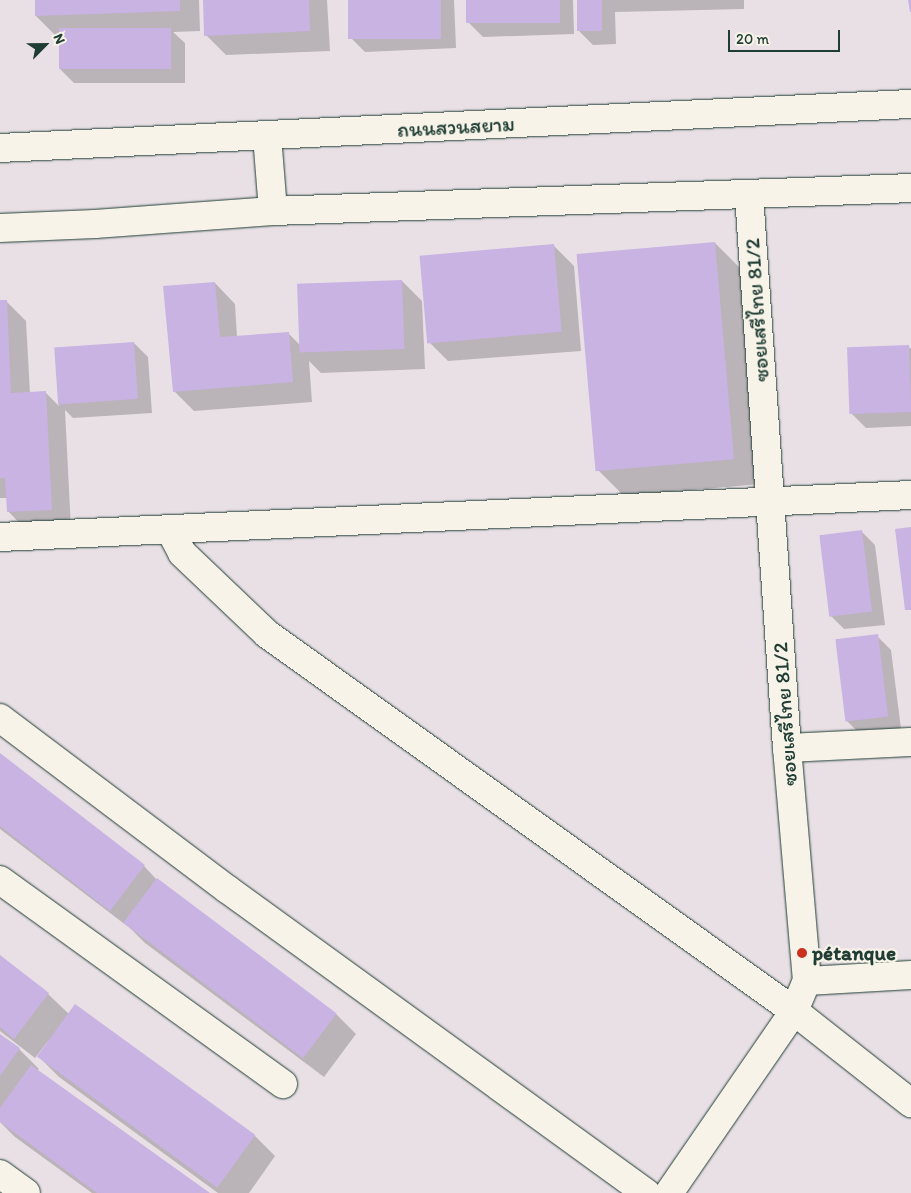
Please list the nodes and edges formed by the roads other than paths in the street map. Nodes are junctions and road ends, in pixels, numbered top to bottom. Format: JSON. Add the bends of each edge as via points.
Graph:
{"nodes":[{"id":1,"x":911,"y":104,"type":"edge"},
{"id":2,"x":268,"y":136,"type":"junction"},
{"id":3,"x":0,"y":148,"type":"edge"},
{"id":4,"x":911,"y":188,"type":"edge"},
{"id":5,"x":749,"y":194,"type":"junction"},
{"id":6,"x":273,"y":211,"type":"junction"},
{"id":7,"x":0,"y":228,"type":"edge"},
{"id":8,"x":911,"y":495,"type":"edge"},
{"id":9,"x":770,"y":502,"type":"junction"},
{"id":10,"x":170,"y":530,"type":"junction"},
{"id":11,"x":0,"y":537,"type":"edge"},
{"id":12,"x":0,"y":718,"type":"edge"},
{"id":13,"x":911,"y":742,"type":"edge"},
{"id":14,"x":787,"y":748,"type":"junction"},
{"id":15,"x":0,"y":880,"type":"edge"},
{"id":16,"x":911,"y":975,"type":"edge"},
{"id":17,"x":807,"y":981,"type":"junction"},
{"id":18,"x":794,"y":1011,"type":"junction"},
{"id":19,"x":283,"y":1084,"type":"dead end"},
{"id":20,"x":911,"y":1103,"type":"edge"},
{"id":21,"x":0,"y":1174,"type":"edge"},
{"id":22,"x":26,"y":1193,"type":"edge"},
{"id":23,"x":646,"y":1193,"type":"edge"},
{"id":24,"x":669,"y":1193,"type":"edge"}],
"edges":[{"from":1,"to":2,"type":"street","name":"ถนนสวนสยาม"},
{"from":2,"to":3,"type":"street","name":"ถนนสวนสยาม"},
{"from":2,"to":6,"type":"street"},
{"from":4,"to":5,"type":"street"},
{"from":5,"to":6,"type":"street"},
{"from":5,"to":9,"type":"street","name":"ซอยเสรีไทย 81/2"},
{"from":6,"to":7,"type":"street"},
{"from":8,"to":9,"type":"street"},
{"from":9,"to":10,"type":"street"},
{"from":9,"to":14,"type":"street","name":"ซอยเสรีไทย 81/2"},
{"from":10,"to":11,"type":"street"},
{"from":10,"to":18,"type":"street","via":[[182,553],[267,634]]},
{"from":12,"to":23,"type":"street","via":[[227,889]]},
{"from":13,"to":14,"type":"street"},
{"from":14,"to":17,"type":"street","name":"ซอยเสรีไทย 81/2"},
{"from":15,"to":19,"type":"street"},
{"from":16,"to":17,"type":"street"},
{"from":17,"to":18,"type":"street","name":"ซอยเสรีไทย 81/2"},
{"from":18,"to":20,"type":"street"},
{"from":18,"to":24,"type":"street","name":"ซอยเสรีไทย 81/2"},
{"from":21,"to":22,"type":"street"}]}
